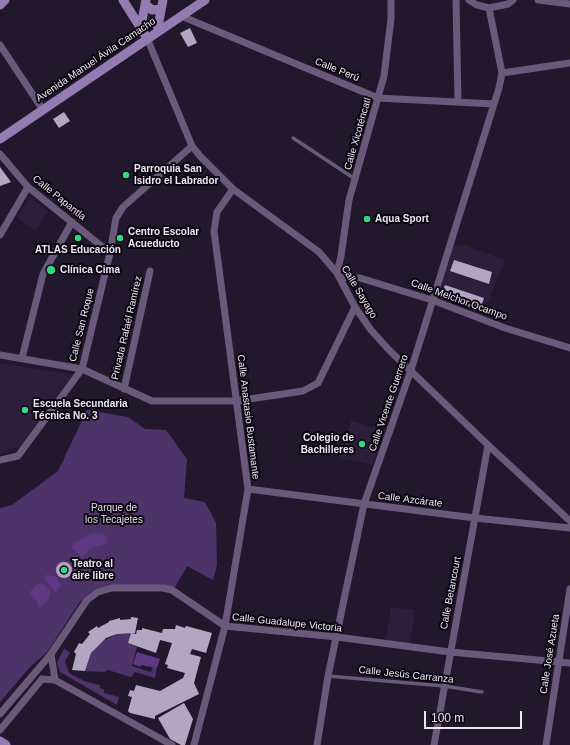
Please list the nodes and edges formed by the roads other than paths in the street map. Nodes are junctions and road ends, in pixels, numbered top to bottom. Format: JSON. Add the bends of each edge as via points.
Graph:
{"nodes":[{"id":1,"x":5,"y":0,"type":"edge"},
{"id":2,"x":123,"y":0,"type":"edge"},
{"id":3,"x":163,"y":0,"type":"edge"},
{"id":4,"x":205,"y":0,"type":"edge"},
{"id":5,"x":391,"y":0,"type":"edge"},
{"id":6,"x":456,"y":0,"type":"edge"},
{"id":7,"x":469,"y":0,"type":"edge"},
{"id":8,"x":513,"y":0,"type":"edge"},
{"id":9,"x":538,"y":0,"type":"edge"},
{"id":10,"x":146,"y":2,"type":"edge"},
{"id":11,"x":570,"y":4,"type":"edge"},
{"id":12,"x":0,"y":5,"type":"edge"},
{"id":13,"x":489,"y":8,"type":"junction"},
{"id":14,"x":161,"y":10,"type":"junction"},
{"id":15,"x":181,"y":16,"type":"junction"},
{"id":16,"x":140,"y":28,"type":"junction"},
{"id":17,"x":157,"y":32,"type":"junction"},
{"id":18,"x":147,"y":38,"type":"junction"},
{"id":19,"x":138,"y":44,"type":"junction"},
{"id":20,"x":0,"y":45,"type":"edge"},
{"id":21,"x":570,"y":64,"type":"edge"},
{"id":22,"x":502,"y":73,"type":"junction"},
{"id":23,"x":378,"y":98,"type":"junction"},
{"id":24,"x":458,"y":101,"type":"junction"},
{"id":25,"x":494,"y":104,"type":"junction"},
{"id":26,"x":43,"y":110,"type":"junction"},
{"id":27,"x":293,"y":138,"type":"dead end"},
{"id":28,"x":0,"y":139,"type":"edge"},
{"id":29,"x":192,"y":146,"type":"junction"},
{"id":30,"x":0,"y":154,"type":"edge"},
{"id":31,"x":355,"y":179,"type":"junction"},
{"id":32,"x":28,"y":187,"type":"junction"},
{"id":33,"x":233,"y":188,"type":"junction"},
{"id":34,"x":72,"y":222,"type":"junction"},
{"id":35,"x":0,"y":235,"type":"edge"},
{"id":36,"x":110,"y":253,"type":"junction"},
{"id":37,"x":150,"y":271,"type":"dead end"},
{"id":38,"x":338,"y":275,"type":"junction"},
{"id":39,"x":432,"y":300,"type":"junction"},
{"id":40,"x":355,"y":307,"type":"junction"},
{"id":41,"x":570,"y":348,"type":"edge"},
{"id":42,"x":0,"y":355,"type":"edge"},
{"id":43,"x":22,"y":358,"type":"junction"},
{"id":44,"x":82,"y":369,"type":"junction"},
{"id":45,"x":411,"y":370,"type":"junction"},
{"id":46,"x":124,"y":389,"type":"junction"},
{"id":47,"x":236,"y":401,"type":"junction"},
{"id":48,"x":488,"y":445,"type":"junction"},
{"id":49,"x":0,"y":460,"type":"edge"},
{"id":50,"x":248,"y":489,"type":"junction"},
{"id":51,"x":364,"y":504,"type":"junction"},
{"id":52,"x":475,"y":518,"type":"junction"},
{"id":53,"x":570,"y":521,"type":"edge"},
{"id":54,"x":570,"y":528,"type":"edge"},
{"id":55,"x":570,"y":589,"type":"edge"},
{"id":56,"x":225,"y":626,"type":"junction"},
{"id":57,"x":337,"y":637,"type":"junction"},
{"id":58,"x":450,"y":652,"type":"junction"},
{"id":59,"x":51,"y":654,"type":"junction"},
{"id":60,"x":560,"y":662,"type":"junction"},
{"id":61,"x":570,"y":663,"type":"edge"},
{"id":62,"x":34,"y":672,"type":"junction"},
{"id":63,"x":328,"y":676,"type":"junction"},
{"id":64,"x":42,"y":679,"type":"junction"},
{"id":65,"x":55,"y":680,"type":"junction"},
{"id":66,"x":444,"y":686,"type":"junction"},
{"id":67,"x":482,"y":692,"type":"dead end"},
{"id":68,"x":0,"y":714,"type":"edge"},
{"id":69,"x":0,"y":730,"type":"edge"},
{"id":70,"x":0,"y":741,"type":"edge"},
{"id":71,"x":6,"y":745,"type":"edge"},
{"id":72,"x":172,"y":745,"type":"edge"},
{"id":73,"x":194,"y":745,"type":"edge"},
{"id":74,"x":317,"y":745,"type":"edge"},
{"id":75,"x":434,"y":745,"type":"edge"},
{"id":76,"x":546,"y":745,"type":"edge"}],
"edges":[{"from":1,"to":12,"type":"main road"},
{"from":2,"to":16,"type":"main road"},
{"from":3,"to":14,"type":"main road"},
{"from":4,"to":15,"type":"main road","name":"Avenida Manuel Ávila Camacho"},
{"from":5,"to":23,"type":"street","name":"Calle Xicoténcatl","via":[[384,76]]},
{"from":6,"to":24,"type":"street"},
{"from":7,"to":13,"type":"street"},
{"from":8,"to":13,"type":"street","via":[[508,4]]},
{"from":9,"to":11,"type":"street"},
{"from":10,"to":14,"type":"main road","via":[[152,10]]},
{"from":10,"to":16,"type":"main road"},
{"from":13,"to":22,"type":"street"},
{"from":14,"to":17,"type":"main road"},
{"from":15,"to":17,"type":"main road","name":"Avenida Manuel Ávila Camacho"},
{"from":15,"to":23,"type":"street","name":"Calle Perú"},
{"from":16,"to":18,"type":"main road"},
{"from":16,"to":19,"type":"main road"},
{"from":17,"to":18,"type":"main road","name":"Avenida Manuel Ávila Camacho"},
{"from":18,"to":19,"type":"main road","name":"Avenida Manuel Ávila Camacho"},
{"from":18,"to":29,"type":"street","name":"Calle Sayago"},
{"from":19,"to":26,"type":"main road","name":"Avenida Manuel Ávila Camacho"},
{"from":20,"to":26,"type":"street"},
{"from":21,"to":22,"type":"street"},
{"from":22,"to":25,"type":"street","name":"Calle Vicente Guerrero"},
{"from":23,"to":24,"type":"street","name":"Calle Perú"},
{"from":23,"to":31,"type":"street","name":"Calle Xicoténcatl"},
{"from":24,"to":25,"type":"street","name":"Calle Perú"},
{"from":25,"to":39,"type":"street","name":"Calle Vicente Guerrero"},
{"from":26,"to":28,"type":"main road","name":"Avenida Manuel Ávila Camacho"},
{"from":27,"to":31,"type":"lane"},
{"from":29,"to":33,"type":"street","name":"Calle Sayago"},
{"from":29,"to":36,"type":"street","name":"Calle San Roque","via":[[123,207],[116,218]]},
{"from":30,"to":32,"type":"street","name":"Calle Papantla"},
{"from":31,"to":38,"type":"street","name":"Calle Xicoténcatl","via":[[349,200]]},
{"from":32,"to":34,"type":"street","name":"Calle Papantla"},
{"from":32,"to":35,"type":"street"},
{"from":33,"to":38,"type":"street","name":"Calle Sayago","via":[[319,252]]},
{"from":33,"to":47,"type":"street","name":"Calle Anastasio Bustamante","via":[[217,212],[214,231]]},
{"from":34,"to":36,"type":"street","name":"Calle Papantla"},
{"from":34,"to":43,"type":"street","via":[[43,274]]},
{"from":36,"to":44,"type":"street","name":"Calle San Roque"},
{"from":37,"to":46,"type":"street","name":"Privada Rafaél Ramírez"},
{"from":38,"to":39,"type":"street","name":"Calle Melchor Ocampo","via":[[360,278]]},
{"from":38,"to":40,"type":"street","name":"Calle Sayago"},
{"from":39,"to":41,"type":"street","name":"Calle Melchor Ocampo","via":[[505,328]]},
{"from":39,"to":45,"type":"street","name":"Calle Vicente Guerrero"},
{"from":40,"to":45,"type":"street","name":"Calle Sayago","via":[[371,330]]},
{"from":40,"to":47,"type":"street","via":[[318,383],[303,391]]},
{"from":42,"to":43,"type":"street"},
{"from":43,"to":44,"type":"street"},
{"from":44,"to":46,"type":"street"},
{"from":44,"to":49,"type":"street","name":"Calle San Roque","via":[[18,456]]},
{"from":45,"to":48,"type":"street","name":"Calle Sayago"},
{"from":45,"to":51,"type":"street","name":"Calle Vicente Guerrero"},
{"from":46,"to":47,"type":"street","via":[[152,401]]},
{"from":47,"to":50,"type":"street","name":"Calle Anastasio Bustamante"},
{"from":48,"to":52,"type":"street","name":"Calle Betancourt"},
{"from":48,"to":53,"type":"street","name":"Calle Sayago"},
{"from":50,"to":51,"type":"street","name":"Calle Azcárate"},
{"from":50,"to":56,"type":"street","name":"Calle Anastasio Bustamante"},
{"from":51,"to":52,"type":"street","name":"Calle Azcárate"},
{"from":51,"to":57,"type":"street","name":"Calle Vicente Guerrero"},
{"from":52,"to":54,"type":"street","name":"Calle Azcárate"},
{"from":52,"to":58,"type":"street","name":"Calle Betancourt"},
{"from":55,"to":60,"type":"street","name":"Calle José Azueta"},
{"from":56,"to":57,"type":"street","name":"Calle Guadalupe Victoria"},
{"from":56,"to":59,"type":"street","name":"Calle Guadalupe Victoria","via":[[172,590],[112,588],[98,592],[88,600]]},
{"from":56,"to":73,"type":"street","name":"Calle Anastasio Bustamante"},
{"from":57,"to":58,"type":"street","name":"Calle Guadalupe Victoria"},
{"from":57,"to":63,"type":"street","name":"Calle Vicente Guerrero"},
{"from":58,"to":60,"type":"street","name":"Calle Guadalupe Victoria"},
{"from":58,"to":66,"type":"street","name":"Calle Betancourt"},
{"from":59,"to":62,"type":"street","name":"Calle Guadalupe Victoria"},
{"from":59,"to":65,"type":"street"},
{"from":60,"to":61,"type":"street","name":"Calle Guadalupe Victoria"},
{"from":60,"to":76,"type":"street","name":"Calle José Azueta"},
{"from":62,"to":64,"type":"street"},
{"from":62,"to":68,"type":"street","name":"Calle Guadalupe Victoria"},
{"from":63,"to":66,"type":"lane","name":"Calle Jesús Carranza"},
{"from":63,"to":74,"type":"street","name":"Calle Vicente Guerrero"},
{"from":64,"to":65,"type":"street"},
{"from":64,"to":69,"type":"street"},
{"from":65,"to":72,"type":"street"},
{"from":66,"to":67,"type":"lane","name":"Calle Jesús Carranza"},
{"from":66,"to":75,"type":"street","name":"Calle Betancourt"},
{"from":70,"to":71,"type":"main road"}]}
